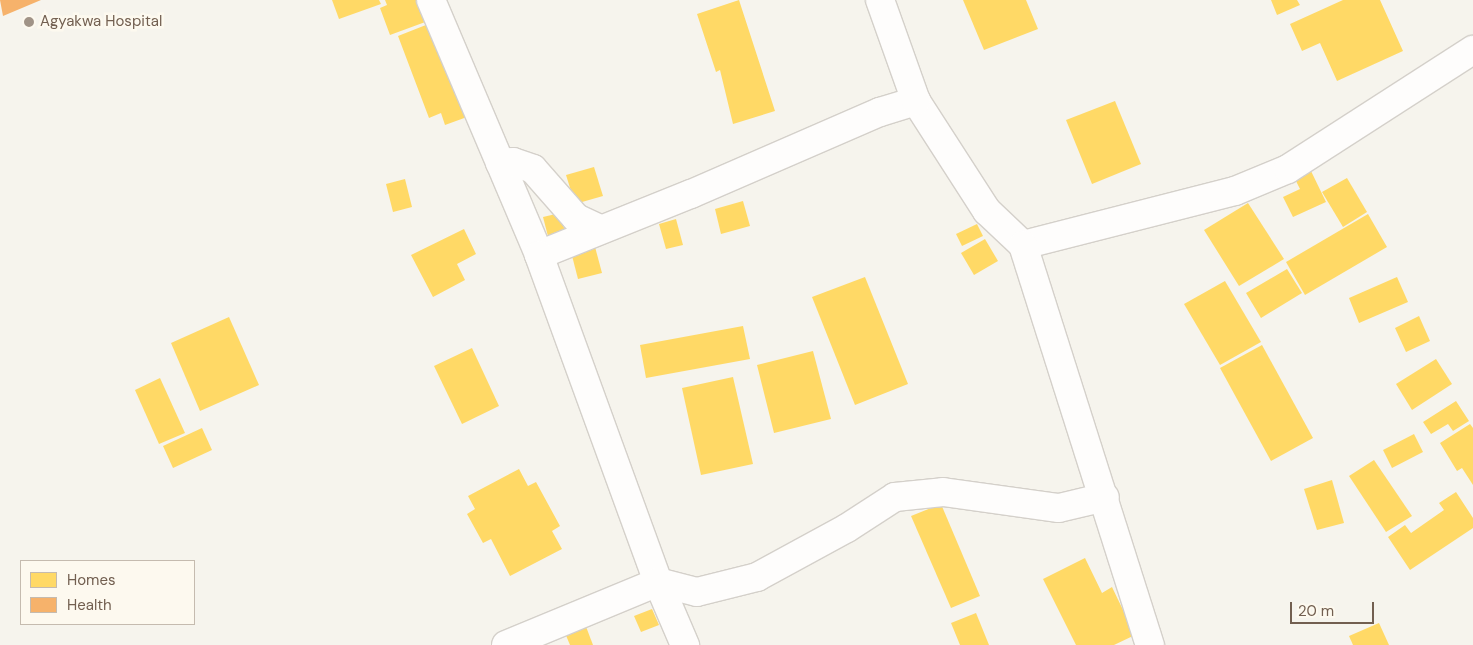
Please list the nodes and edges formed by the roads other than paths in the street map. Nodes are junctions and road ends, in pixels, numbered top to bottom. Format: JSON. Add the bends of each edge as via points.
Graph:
{"nodes":[{"id":1,"x":431,"y":0,"type":"edge"},
{"id":2,"x":880,"y":0,"type":"edge"},
{"id":3,"x":1473,"y":50,"type":"edge"},
{"id":4,"x":916,"y":101,"type":"junction"},
{"id":5,"x":500,"y":163,"type":"junction"},
{"id":6,"x":600,"y":229,"type":"junction"},
{"id":7,"x":1023,"y":244,"type":"junction"},
{"id":8,"x":539,"y":255,"type":"junction"},
{"id":9,"x":1105,"y":497,"type":"junction"},
{"id":10,"x":658,"y":582,"type":"junction"},
{"id":11,"x":506,"y":645,"type":"edge"},
{"id":12,"x":685,"y":645,"type":"edge"},
{"id":13,"x":1150,"y":645,"type":"edge"}],
"edges":[{"from":1,"to":5,"type":"street"},
{"from":2,"to":4,"type":"street"},
{"from":3,"to":7,"type":"street","via":[[1288,169],[1235,191]]},
{"from":4,"to":6,"type":"street","via":[[880,112],[691,194]]},
{"from":4,"to":7,"type":"street","via":[[987,211]]},
{"from":5,"to":6,"type":"street","via":[[512,162],[533,169],[576,218]]},
{"from":5,"to":8,"type":"street"},
{"from":6,"to":8,"type":"street"},
{"from":7,"to":9,"type":"street"},
{"from":8,"to":10,"type":"street"},
{"from":9,"to":10,"type":"street","via":[[1059,508],[943,492],[895,497],[847,528],[756,577],[697,592]]},
{"from":9,"to":13,"type":"street"},
{"from":10,"to":11,"type":"street"},
{"from":10,"to":12,"type":"street"}]}
